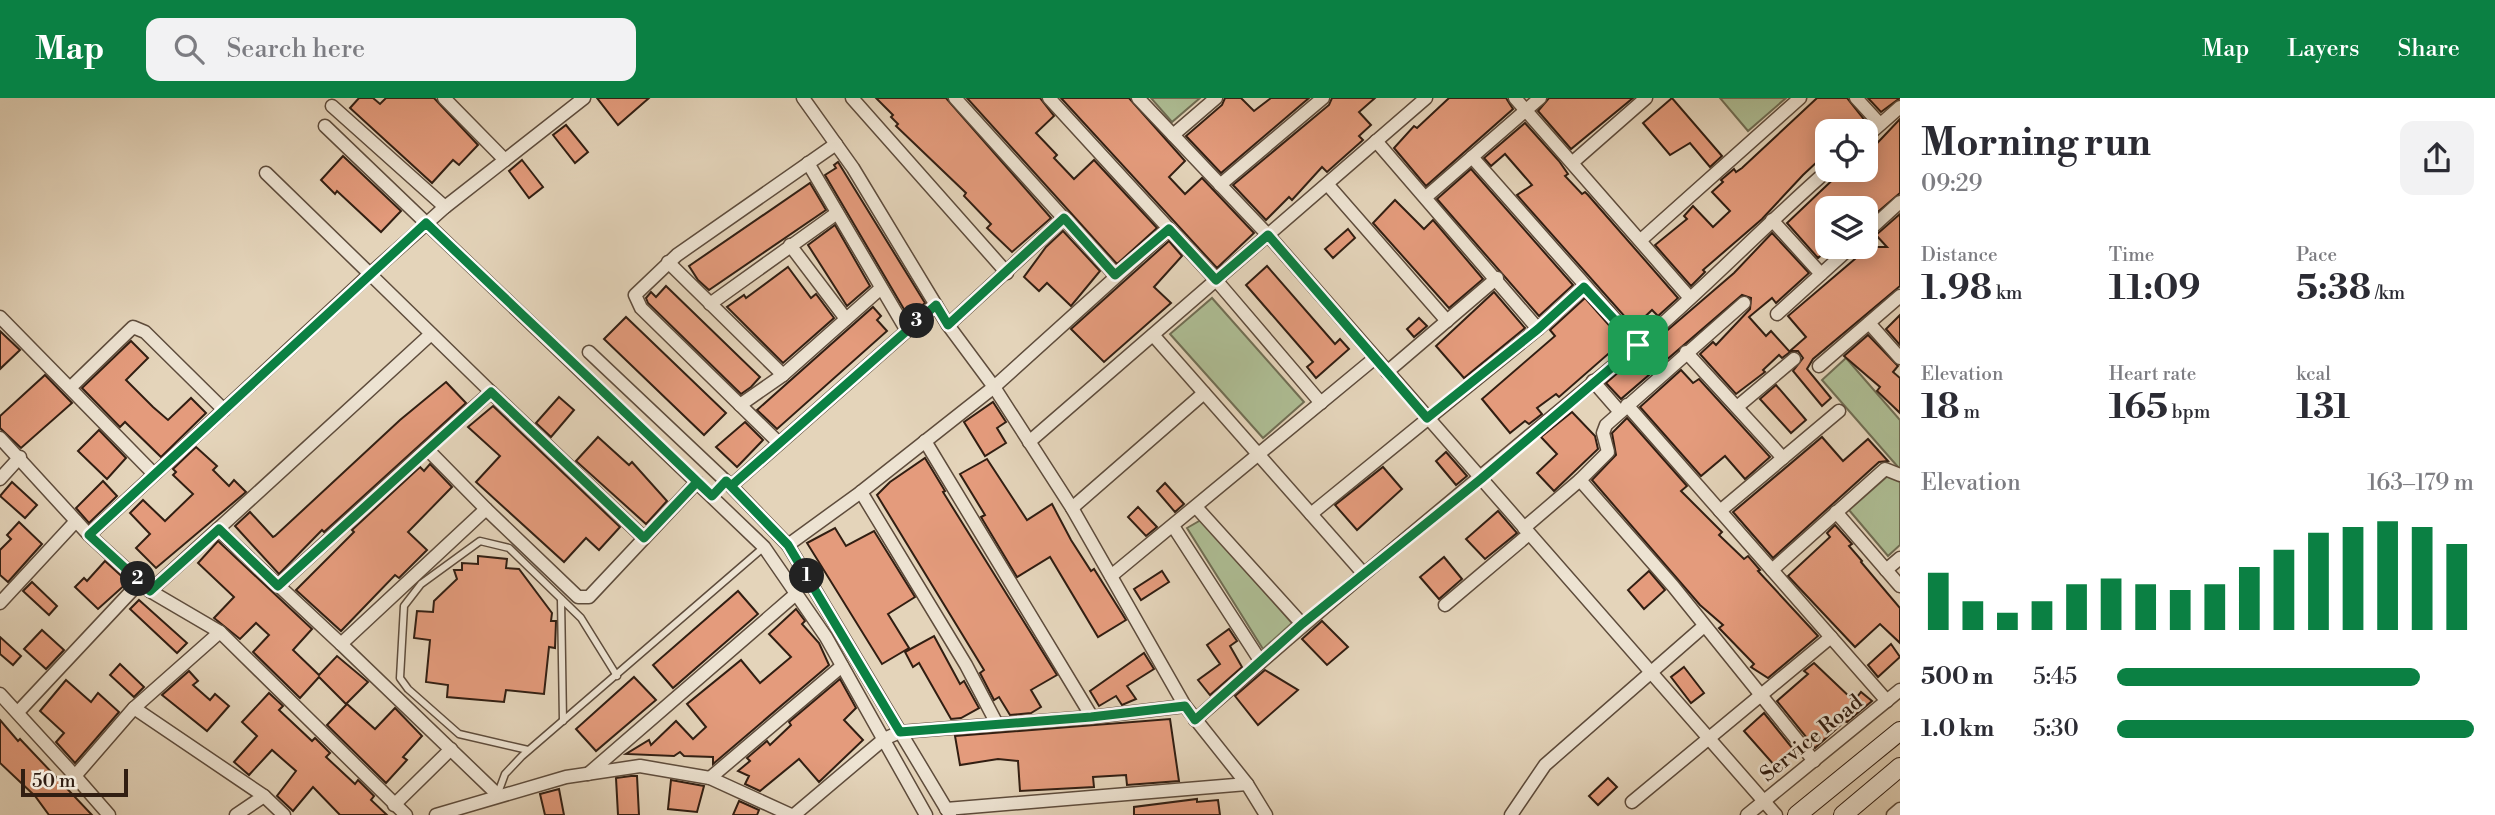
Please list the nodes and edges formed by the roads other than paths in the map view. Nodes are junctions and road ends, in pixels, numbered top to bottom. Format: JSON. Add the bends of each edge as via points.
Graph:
{"nodes":[{"id":1,"x":444,"y":98,"type":"edge"},
{"id":2,"x":584,"y":98,"type":"edge"},
{"id":3,"x":803,"y":98,"type":"edge"},
{"id":4,"x":852,"y":98,"type":"edge"},
{"id":5,"x":955,"y":98,"type":"edge"},
{"id":6,"x":1049,"y":98,"type":"edge"},
{"id":7,"x":1138,"y":98,"type":"edge"},
{"id":8,"x":1216,"y":98,"type":"edge"},
{"id":9,"x":1323,"y":98,"type":"edge"},
{"id":10,"x":1426,"y":98,"type":"edge"},
{"id":11,"x":1515,"y":98,"type":"edge"},
{"id":12,"x":1540,"y":98,"type":"edge"},
{"id":13,"x":1646,"y":98,"type":"edge"},
{"id":14,"x":1800,"y":98,"type":"edge"},
{"id":15,"x":1856,"y":98,"type":"edge"},
{"id":16,"x":332,"y":106,"type":"dead end"},
{"id":17,"x":1900,"y":107,"type":"edge"},
{"id":18,"x":1526,"y":110,"type":"junction"},
{"id":19,"x":1880,"y":124,"type":"joint"},
{"id":20,"x":325,"y":126,"type":"dead end"},
{"id":21,"x":1173,"y":135,"type":"junction"},
{"id":22,"x":1376,"y":141,"type":"junction"},
{"id":23,"x":836,"y":144,"type":"junction"},
{"id":24,"x":1472,"y":157,"type":"junction"},
{"id":25,"x":505,"y":160,"type":"junction"},
{"id":26,"x":1573,"y":162,"type":"junction"},
{"id":27,"x":808,"y":163,"type":"junction"},
{"id":28,"x":266,"y":173,"type":"dead end"},
{"id":29,"x":1815,"y":182,"type":"edge"},
{"id":30,"x":1220,"y":185,"type":"junction"},
{"id":31,"x":1328,"y":185,"type":"junction"},
{"id":32,"x":1426,"y":197,"type":"junction"},
{"id":33,"x":1900,"y":202,"type":"edge"},
{"id":34,"x":445,"y":207,"type":"junction"},
{"id":35,"x":837,"y":213,"type":"junction"},
{"id":36,"x":1064,"y":218,"type":"junction"},
{"id":37,"x":1772,"y":220,"type":"junction"},
{"id":38,"x":1878,"y":222,"type":"edge"},
{"id":39,"x":426,"y":223,"type":"junction"},
{"id":40,"x":1169,"y":229,"type":"junction"},
{"id":41,"x":1268,"y":235,"type":"junction"},
{"id":42,"x":1642,"y":239,"type":"junction"},
{"id":43,"x":790,"y":245,"type":"junction"},
{"id":44,"x":1838,"y":259,"type":"edge"},
{"id":45,"x":668,"y":262,"type":"junction"},
{"id":46,"x":1007,"y":273,"type":"junction"},
{"id":47,"x":370,"y":274,"type":"junction"},
{"id":48,"x":1821,"y":274,"type":"junction"},
{"id":49,"x":1115,"y":275,"type":"junction"},
{"id":50,"x":1497,"y":278,"type":"junction"},
{"id":51,"x":1216,"y":280,"type":"junction"},
{"id":52,"x":1584,"y":287,"type":"junction"},
{"id":53,"x":880,"y":289,"type":"junction"},
{"id":54,"x":1900,"y":296,"type":"edge"},
{"id":55,"x":1690,"y":298,"type":"junction"},
{"id":56,"x":1744,"y":303,"type":"dead end"},
{"id":57,"x":710,"y":304,"type":"junction"},
{"id":58,"x":936,"y":305,"type":"junction"},
{"id":59,"x":1777,"y":314,"type":"dead end"},
{"id":60,"x":0,"y":317,"type":"edge"},
{"id":61,"x":846,"y":319,"type":"junction"},
{"id":62,"x":1447,"y":321,"type":"junction"},
{"id":63,"x":1869,"y":323,"type":"junction"},
{"id":64,"x":948,"y":325,"type":"junction"},
{"id":65,"x":1538,"y":329,"type":"junction"},
{"id":66,"x":907,"y":331,"type":"junction"},
{"id":67,"x":431,"y":334,"type":"junction"},
{"id":68,"x":1153,"y":335,"type":"junction"},
{"id":69,"x":1638,"y":345,"type":"junction"},
{"id":70,"x":589,"y":352,"type":"dead end"},
{"id":71,"x":1686,"y":352,"type":"junction"},
{"id":72,"x":1375,"y":358,"type":"junction"},
{"id":73,"x":1900,"y":358,"type":"edge"},
{"id":74,"x":1794,"y":359,"type":"dead end"},
{"id":75,"x":1819,"y":366,"type":"dead end"},
{"id":76,"x":1387,"y":372,"type":"junction"},
{"id":77,"x":783,"y":375,"type":"junction"},
{"id":78,"x":1593,"y":381,"type":"junction"},
{"id":79,"x":71,"y":387,"type":"junction"},
{"id":80,"x":994,"y":387,"type":"junction"},
{"id":81,"x":491,"y":392,"type":"junction"},
{"id":82,"x":1204,"y":393,"type":"junction"},
{"id":83,"x":1321,"y":403,"type":"junction"},
{"id":84,"x":740,"y":405,"type":"junction"},
{"id":85,"x":1737,"y":407,"type":"junction"},
{"id":86,"x":1623,"y":409,"type":"junction"},
{"id":87,"x":224,"y":410,"type":"junction"},
{"id":88,"x":1839,"y":411,"type":"dead end"},
{"id":89,"x":1427,"y":418,"type":"junction"},
{"id":90,"x":0,"y":438,"type":"edge"},
{"id":91,"x":925,"y":441,"type":"junction"},
{"id":92,"x":1029,"y":442,"type":"junction"},
{"id":93,"x":779,"y":443,"type":"junction"},
{"id":94,"x":428,"y":449,"type":"junction"},
{"id":95,"x":1257,"y":454,"type":"junction"},
{"id":96,"x":20,"y":457,"type":"junction"},
{"id":97,"x":1783,"y":458,"type":"junction"},
{"id":98,"x":154,"y":474,"type":"junction"},
{"id":99,"x":1900,"y":475,"type":"edge"},
{"id":100,"x":0,"y":479,"type":"edge"},
{"id":101,"x":1481,"y":479,"type":"junction"},
{"id":102,"x":1580,"y":480,"type":"junction"},
{"id":103,"x":697,"y":482,"type":"junction"},
{"id":104,"x":729,"y":484,"type":"junction"},
{"id":105,"x":861,"y":492,"type":"junction"},
{"id":106,"x":712,"y":496,"type":"junction"},
{"id":107,"x":1196,"y":507,"type":"junction"},
{"id":108,"x":1072,"y":508,"type":"junction"},
{"id":109,"x":486,"y":509,"type":"junction"},
{"id":110,"x":1720,"y":512,"type":"junction"},
{"id":111,"x":1836,"y":512,"type":"junction"},
{"id":112,"x":1311,"y":514,"type":"junction"},
{"id":113,"x":76,"y":521,"type":"junction"},
{"id":114,"x":1173,"y":526,"type":"junction"},
{"id":115,"x":219,"y":529,"type":"junction"},
{"id":116,"x":1527,"y":531,"type":"junction"},
{"id":117,"x":89,"y":535,"type":"junction"},
{"id":118,"x":644,"y":538,"type":"junction"},
{"id":119,"x":788,"y":545,"type":"junction"},
{"id":120,"x":764,"y":547,"type":"junction"},
{"id":121,"x":1900,"y":558,"type":"edge"},
{"id":122,"x":1772,"y":570,"type":"junction"},
{"id":123,"x":1886,"y":570,"type":"junction"},
{"id":124,"x":1363,"y":573,"type":"junction"},
{"id":125,"x":1111,"y":576,"type":"junction"},
{"id":126,"x":140,"y":582,"type":"junction"},
{"id":127,"x":278,"y":586,"type":"junction"},
{"id":128,"x":1900,"y":586,"type":"edge"},
{"id":129,"x":150,"y":591,"type":"junction"},
{"id":130,"x":797,"y":593,"type":"junction"},
{"id":131,"x":561,"y":599,"type":"junction"},
{"id":132,"x":0,"y":603,"type":"edge"},
{"id":133,"x":1446,"y":604,"type":"dead end"},
{"id":134,"x":1302,"y":624,"type":"junction"},
{"id":135,"x":1704,"y":626,"type":"junction"},
{"id":136,"x":220,"y":632,"type":"junction"},
{"id":137,"x":1831,"y":637,"type":"junction"},
{"id":138,"x":341,"y":644,"type":"junction"},
{"id":139,"x":1261,"y":662,"type":"junction"},
{"id":140,"x":842,"y":666,"type":"junction"},
{"id":141,"x":1651,"y":673,"type":"junction"},
{"id":142,"x":617,"y":676,"type":"junction"},
{"id":143,"x":1900,"y":690,"type":"edge"},
{"id":144,"x":0,"y":694,"type":"edge"},
{"id":145,"x":1759,"y":695,"type":"junction"},
{"id":146,"x":1887,"y":701,"type":"junction"},
{"id":147,"x":1185,"y":706,"type":"junction"},
{"id":148,"x":134,"y":708,"type":"junction"},
{"id":149,"x":18,"y":712,"type":"junction"},
{"id":150,"x":1091,"y":717,"type":"junction"},
{"id":151,"x":1195,"y":720,"type":"junction"},
{"id":152,"x":563,"y":721,"type":"junction"},
{"id":153,"x":997,"y":724,"type":"junction"},
{"id":154,"x":1900,"y":731,"type":"edge"},
{"id":155,"x":900,"y":732,"type":"junction"},
{"id":156,"x":884,"y":739,"type":"junction"},
{"id":157,"x":1709,"y":739,"type":"junction"},
{"id":158,"x":451,"y":749,"type":"junction"},
{"id":159,"x":528,"y":750,"type":"junction"},
{"id":160,"x":1814,"y":761,"type":"junction"},
{"id":161,"x":1900,"y":768,"type":"edge"},
{"id":162,"x":587,"y":774,"type":"junction"},
{"id":163,"x":75,"y":776,"type":"junction"},
{"id":164,"x":710,"y":778,"type":"junction"},
{"id":165,"x":1247,"y":784,"type":"junction"},
{"id":166,"x":498,"y":795,"type":"junction"},
{"id":167,"x":264,"y":796,"type":"junction"},
{"id":168,"x":1632,"y":802,"type":"dead end"},
{"id":169,"x":1764,"y":802,"type":"junction"},
{"id":170,"x":394,"y":805,"type":"junction"},
{"id":171,"x":1900,"y":809,"type":"edge"},
{"id":172,"x":948,"y":812,"type":"edge"},
{"id":173,"x":109,"y":815,"type":"edge"},
{"id":174,"x":236,"y":815,"type":"edge"},
{"id":175,"x":284,"y":815,"type":"edge"},
{"id":176,"x":406,"y":815,"type":"edge"},
{"id":177,"x":436,"y":815,"type":"edge"},
{"id":178,"x":793,"y":815,"type":"edge"},
{"id":179,"x":926,"y":815,"type":"edge"},
{"id":180,"x":1266,"y":815,"type":"edge"},
{"id":181,"x":1511,"y":815,"type":"edge"},
{"id":182,"x":1747,"y":815,"type":"edge"},
{"id":183,"x":1776,"y":815,"type":"edge"},
{"id":184,"x":1797,"y":815,"type":"edge"},
{"id":185,"x":1843,"y":815,"type":"edge"},
{"id":186,"x":1893,"y":815,"type":"edge"}],
"edges":[{"from":1,"to":25,"type":"street"},
{"from":2,"to":25,"type":"street"},
{"from":3,"to":23,"type":"street"},
{"from":4,"to":46,"type":"street"},
{"from":5,"to":36,"type":"street"},
{"from":6,"to":40,"type":"street"},
{"from":7,"to":21,"type":"street"},
{"from":8,"to":21,"type":"street"},
{"from":9,"to":30,"type":"street"},
{"from":10,"to":22,"type":"street"},
{"from":11,"to":18,"type":"street"},
{"from":12,"to":18,"type":"street"},
{"from":13,"to":26,"type":"street"},
{"from":14,"to":42,"type":"street"},
{"from":15,"to":19,"type":"street"},
{"from":16,"to":34,"type":"street"},
{"from":17,"to":19,"type":"street"},
{"from":18,"to":24,"type":"street"},
{"from":18,"to":26,"type":"street"},
{"from":20,"to":39,"type":"street"},
{"from":21,"to":30,"type":"street"},
{"from":22,"to":31,"type":"street"},
{"from":22,"to":32,"type":"street"},
{"from":23,"to":27,"type":"street"},
{"from":23,"to":58,"type":"street"},
{"from":24,"to":32,"type":"street"},
{"from":24,"to":52,"type":"street"},
{"from":25,"to":34,"type":"street"},
{"from":26,"to":42,"type":"street"},
{"from":27,"to":35,"type":"street"},
{"from":27,"to":45,"type":"street"},
{"from":28,"to":47,"type":"street"},
{"from":29,"to":37,"type":"street"},
{"from":30,"to":41,"type":"street"},
{"from":31,"to":41,"type":"street"},
{"from":31,"to":62,"type":"street"},
{"from":32,"to":50,"type":"street"},
{"from":33,"to":38,"type":"street"},
{"from":34,"to":39,"type":"street"},
{"from":35,"to":43,"type":"street"},
{"from":35,"to":53,"type":"street"},
{"from":36,"to":46,"type":"street"},
{"from":36,"to":49,"type":"street"},
{"from":37,"to":48,"type":"street"},
{"from":37,"to":55,"type":"street"},
{"from":39,"to":47,"type":"street"},
{"from":39,"to":103,"type":"street"},
{"from":40,"to":49,"type":"street"},
{"from":40,"to":51,"type":"street"},
{"from":41,"to":51,"type":"street"},
{"from":41,"to":72,"type":"street"},
{"from":42,"to":55,"type":"street"},
{"from":43,"to":57,"type":"street"},
{"from":43,"to":61,"type":"street"},
{"from":44,"to":48,"type":"street"},
{"from":45,"to":57,"type":"street"},
{"from":45,"to":84,"type":"street","via":[[638,289],[636,302]]},
{"from":46,"to":64,"type":"street"},
{"from":47,"to":67,"type":"street"},
{"from":47,"to":87,"type":"street"},
{"from":48,"to":59,"type":"street"},
{"from":49,"to":80,"type":"street"},
{"from":50,"to":62,"type":"street"},
{"from":50,"to":65,"type":"street"},
{"from":51,"to":68,"type":"street"},
{"from":51,"to":83,"type":"street"},
{"from":52,"to":65,"type":"street"},
{"from":52,"to":69,"type":"street"},
{"from":53,"to":61,"type":"street"},
{"from":53,"to":66,"type":"street"},
{"from":54,"to":63,"type":"street"},
{"from":55,"to":69,"type":"street"},
{"from":56,"to":71,"type":"street"},
{"from":57,"to":77,"type":"street"},
{"from":58,"to":64,"type":"street"},
{"from":58,"to":66,"type":"street"},
{"from":60,"to":79,"type":"street"},
{"from":61,"to":77,"type":"street"},
{"from":62,"to":76,"type":"street"},
{"from":63,"to":73,"type":"street"},
{"from":63,"to":75,"type":"street"},
{"from":64,"to":80,"type":"street"},
{"from":65,"to":89,"type":"street"},
{"from":66,"to":93,"type":"street"},
{"from":67,"to":81,"type":"street"},
{"from":67,"to":115,"type":"street"},
{"from":68,"to":82,"type":"street"},
{"from":68,"to":92,"type":"street"},
{"from":69,"to":78,"type":"street"},
{"from":70,"to":104,"type":"street"},
{"from":71,"to":85,"type":"street"},
{"from":71,"to":86,"type":"street"},
{"from":72,"to":76,"type":"street"},
{"from":72,"to":83,"type":"street"},
{"from":74,"to":85,"type":"street"},
{"from":76,"to":89,"type":"street"},
{"from":77,"to":84,"type":"street"},
{"from":78,"to":86,"type":"street"},
{"from":78,"to":101,"type":"street"},
{"from":79,"to":87,"type":"street","via":[[128,329],[138,327]]},
{"from":79,"to":98,"type":"street"},
{"from":80,"to":91,"type":"street"},
{"from":80,"to":92,"type":"street"},
{"from":81,"to":94,"type":"street"},
{"from":81,"to":118,"type":"street"},
{"from":82,"to":95,"type":"street"},
{"from":82,"to":108,"type":"street"},
{"from":83,"to":95,"type":"street"},
{"from":84,"to":93,"type":"street"},
{"from":85,"to":97,"type":"street"},
{"from":86,"to":102,"type":"street","via":[[1604,429],[1608,452]]},
{"from":86,"to":110,"type":"street"},
{"from":87,"to":98,"type":"street"},
{"from":88,"to":97,"type":"street"},
{"from":89,"to":101,"type":"street"},
{"from":89,"to":112,"type":"street"},
{"from":90,"to":96,"type":"street"},
{"from":91,"to":105,"type":"street"},
{"from":91,"to":150,"type":"street"},
{"from":92,"to":108,"type":"street"},
{"from":93,"to":104,"type":"street"},
{"from":94,"to":109,"type":"street"},
{"from":94,"to":127,"type":"street"},
{"from":95,"to":107,"type":"street"},
{"from":95,"to":112,"type":"street"},
{"from":96,"to":100,"type":"street"},
{"from":96,"to":113,"type":"street"},
{"from":97,"to":110,"type":"street"},
{"from":98,"to":117,"type":"street"},
{"from":99,"to":111,"type":"street","via":[[1885,468]]},
{"from":101,"to":116,"type":"street"},
{"from":101,"to":124,"type":"street"},
{"from":102,"to":116,"type":"street"},
{"from":102,"to":135,"type":"street"},
{"from":103,"to":106,"type":"street"},
{"from":103,"to":118,"type":"street"},
{"from":104,"to":106,"type":"street"},
{"from":104,"to":119,"type":"street"},
{"from":105,"to":119,"type":"street"},
{"from":105,"to":153,"type":"street"},
{"from":106,"to":120,"type":"street"},
{"from":107,"to":114,"type":"street"},
{"from":107,"to":134,"type":"street"},
{"from":108,"to":125,"type":"street"},
{"from":109,"to":118,"type":"street","via":[[583,598]]},
{"from":109,"to":138,"type":"street"},
{"from":110,"to":122,"type":"street"},
{"from":111,"to":122,"type":"street"},
{"from":111,"to":123,"type":"street"},
{"from":112,"to":124,"type":"street"},
{"from":113,"to":117,"type":"street"},
{"from":113,"to":132,"type":"street"},
{"from":114,"to":125,"type":"street"},
{"from":114,"to":139,"type":"street"},
{"from":115,"to":127,"type":"street"},
{"from":115,"to":129,"type":"street"},
{"from":116,"to":133,"type":"street"},
{"from":116,"to":141,"type":"street"},
{"from":117,"to":126,"type":"street"},
{"from":119,"to":155,"type":"street"},
{"from":120,"to":130,"type":"street"},
{"from":120,"to":142,"type":"lane"},
{"from":121,"to":123,"type":"street"},
{"from":122,"to":137,"type":"street"},
{"from":123,"to":128,"type":"street"},
{"from":124,"to":134,"type":"street"},
{"from":125,"to":147,"type":"street"},
{"from":126,"to":129,"type":"street"},
{"from":126,"to":149,"type":"street"},
{"from":127,"to":138,"type":"street"},
{"from":129,"to":136,"type":"street"},
{"from":130,"to":140,"type":"street"},
{"from":130,"to":162,"type":"street"},
{"from":131,"to":142,"type":"lane","via":[[581,618]]},
{"from":131,"to":152,"type":"lane"},
{"from":131,"to":159,"type":"lane","via":[[509,548],[480,541],[421,584],[404,606],[399,665],[400,678],[408,689],[459,734]]},
{"from":134,"to":139,"type":"street"},
{"from":135,"to":141,"type":"street"},
{"from":135,"to":145,"type":"street"},
{"from":136,"to":148,"type":"street"},
{"from":136,"to":170,"type":"street"},
{"from":137,"to":145,"type":"street"},
{"from":137,"to":146,"type":"street"},
{"from":138,"to":158,"type":"street"},
{"from":139,"to":151,"type":"street"},
{"from":140,"to":156,"type":"street"},
{"from":140,"to":164,"type":"street"},
{"from":141,"to":157,"type":"street"},
{"from":141,"to":181,"type":"street","via":[[1545,765]]},
{"from":142,"to":152,"type":"lane"},
{"from":143,"to":146,"type":"street","name":"Service Road"},
{"from":144,"to":149,"type":"street"},
{"from":145,"to":157,"type":"street"},
{"from":145,"to":160,"type":"street"},
{"from":146,"to":160,"type":"street","name":"Service Road"},
{"from":147,"to":150,"type":"street"},
{"from":147,"to":151,"type":"street"},
{"from":148,"to":163,"type":"street"},
{"from":148,"to":167,"type":"street"},
{"from":149,"to":163,"type":"street"},
{"from":150,"to":153,"type":"street"},
{"from":151,"to":165,"type":"street"},
{"from":152,"to":159,"type":"lane"},
{"from":153,"to":155,"type":"street"},
{"from":154,"to":184,"type":"main road"},
{"from":155,"to":156,"type":"street"},
{"from":155,"to":172,"type":"street"},
{"from":156,"to":178,"type":"street"},
{"from":156,"to":179,"type":"street"},
{"from":157,"to":168,"type":"street"},
{"from":157,"to":169,"type":"street"},
{"from":158,"to":166,"type":"street"},
{"from":158,"to":170,"type":"street"},
{"from":159,"to":166,"type":"lane","via":[[505,774]]},
{"from":160,"to":169,"type":"street","name":"Service Road"},
{"from":161,"to":185,"type":"main road"},
{"from":162,"to":164,"type":"street","via":[[640,766]]},
{"from":162,"to":166,"type":"street"},
{"from":163,"to":173,"type":"street"},
{"from":164,"to":178,"type":"street"},
{"from":165,"to":172,"type":"street"},
{"from":165,"to":180,"type":"street"},
{"from":166,"to":177,"type":"street"},
{"from":167,"to":174,"type":"street"},
{"from":167,"to":175,"type":"street"},
{"from":169,"to":182,"type":"street","name":"Service Road"},
{"from":169,"to":183,"type":"street"},
{"from":170,"to":176,"type":"street"},
{"from":171,"to":186,"type":"street"}]}
